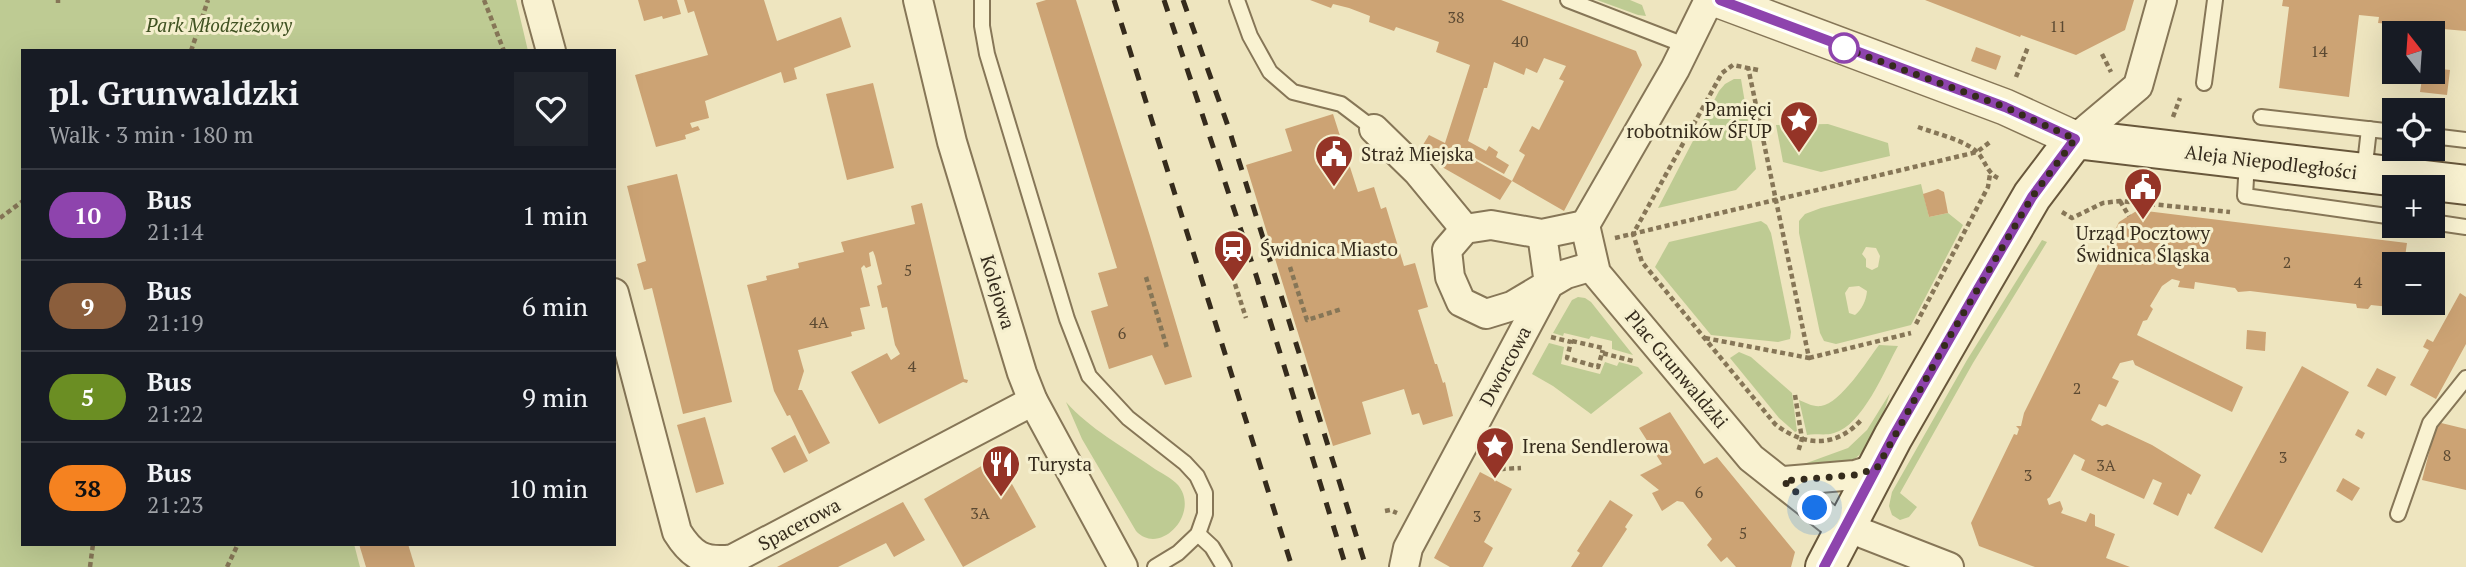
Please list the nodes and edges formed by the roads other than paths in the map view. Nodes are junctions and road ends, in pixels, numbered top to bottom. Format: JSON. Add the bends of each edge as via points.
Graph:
{"nodes":[{"id":1,"x":537,"y":0,"type":"edge"},
{"id":2,"x":918,"y":0,"type":"edge"},
{"id":3,"x":982,"y":0,"type":"edge"},
{"id":4,"x":1237,"y":0,"type":"edge"},
{"id":5,"x":1568,"y":0,"type":"edge"},
{"id":6,"x":1709,"y":0,"type":"edge"},
{"id":7,"x":1719,"y":0,"type":"edge"},
{"id":8,"x":2162,"y":0,"type":"edge"},
{"id":9,"x":2215,"y":0,"type":"edge"},
{"id":10,"x":1687,"y":46,"type":"junction"},
{"id":11,"x":550,"y":49,"type":"edge"},
{"id":12,"x":2204,"y":83,"type":"dead end"},
{"id":13,"x":2262,"y":117,"type":"dead end"},
{"id":14,"x":1374,"y":129,"type":"joint"},
{"id":15,"x":2382,"y":130,"type":"edge"},
{"id":16,"x":2445,"y":138,"type":"edge"},
{"id":17,"x":2075,"y":139,"type":"junction"},
{"id":18,"x":2466,"y":140,"type":"edge"},
{"id":19,"x":2248,"y":160,"type":"junction"},
{"id":20,"x":2364,"y":173,"type":"junction"},
{"id":21,"x":2466,"y":185,"type":"edge"},
{"id":22,"x":2382,"y":215,"type":"edge"},
{"id":23,"x":2445,"y":224,"type":"edge"},
{"id":24,"x":2466,"y":227,"type":"edge"},
{"id":25,"x":1465,"y":229,"type":"junction"},
{"id":26,"x":1542,"y":234,"type":"junction"},
{"id":27,"x":1593,"y":244,"type":"junction"},
{"id":28,"x":1549,"y":284,"type":"junction"},
{"id":29,"x":616,"y":301,"type":"edge"},
{"id":30,"x":2466,"y":378,"type":"edge"},
{"id":31,"x":1033,"y":401,"type":"junction"},
{"id":32,"x":1877,"y":468,"type":"junction"},
{"id":33,"x":1783,"y":481,"type":"junction"},
{"id":34,"x":2398,"y":514,"type":"dead end"},
{"id":35,"x":1845,"y":526,"type":"junction"},
{"id":36,"x":1198,"y":534,"type":"junction"},
{"id":37,"x":1123,"y":567,"type":"edge"},
{"id":38,"x":1156,"y":567,"type":"edge"},
{"id":39,"x":1224,"y":567,"type":"edge"},
{"id":40,"x":1404,"y":567,"type":"edge"},
{"id":41,"x":1825,"y":567,"type":"edge"},
{"id":42,"x":1949,"y":567,"type":"edge"}],
"edges":[{"from":1,"to":11,"type":"street"},
{"from":2,"to":31,"type":"street","name":"Kolejowa","via":[[952,142]]},
{"from":3,"to":36,"type":"lane","via":[[987,54],[1088,376],[1128,418],[1198,476],[1205,493],[1205,514]]},
{"from":4,"to":14,"type":"lane","via":[[1270,72],[1293,92],[1341,104]]},
{"from":5,"to":10,"type":"lane"},
{"from":6,"to":10,"type":"street"},
{"from":7,"to":17,"type":"street","via":[[2009,96]]},
{"from":8,"to":17,"type":"street","via":[[2138,86]]},
{"from":9,"to":12,"type":"lane"},
{"from":10,"to":27,"type":"street"},
{"from":13,"to":15,"type":"lane"},
{"from":14,"to":25,"type":"street"},
{"from":15,"to":20,"type":"lane"},
{"from":16,"to":18,"type":"lane"},
{"from":17,"to":19,"type":"main road","name":"Aleja Niepodległości"},
{"from":17,"to":32,"type":"main road","via":[[2032,197]]},
{"from":19,"to":20,"type":"main road","name":"Aleja Niepodległości"},
{"from":19,"to":22,"type":"lane","via":[[2245,196]]},
{"from":20,"to":21,"type":"main road","name":"Aleja Niepodległości"},
{"from":23,"to":24,"type":"lane"},
{"from":25,"to":26,"type":"street","via":[[1491,225]]},
{"from":25,"to":28,"type":"street","via":[[1447,250],[1450,277],[1461,302],[1486,314],[1513,306]]},
{"from":26,"to":27,"type":"street"},
{"from":26,"to":28,"type":"street"},
{"from":27,"to":28,"type":"street","via":[[1566,274]]},
{"from":27,"to":33,"type":"street","name":"Plac Grunwaldzki","via":[[1596,273],[1751,458]]},
{"from":28,"to":40,"type":"street","name":"Dworcowa","via":[[1408,548]]},
{"from":29,"to":31,"type":"street","name":"Spacerowa","via":[[677,532],[686,547],[715,561],[733,559]]},
{"from":30,"to":34,"type":"lane","via":[[2430,423]]},
{"from":31,"to":37,"type":"street","name":"Kolejowa"},
{"from":32,"to":33,"type":"street","via":[[1855,475]]},
{"from":32,"to":35,"type":"main road"},
{"from":33,"to":35,"type":"street","name":"Plac Grunwaldzki","via":[[1831,521]]},
{"from":35,"to":41,"type":"main road"},
{"from":35,"to":42,"type":"street","name":"Plac Grunwaldzki"},
{"from":36,"to":38,"type":"lane"},
{"from":36,"to":39,"type":"lane"}]}
